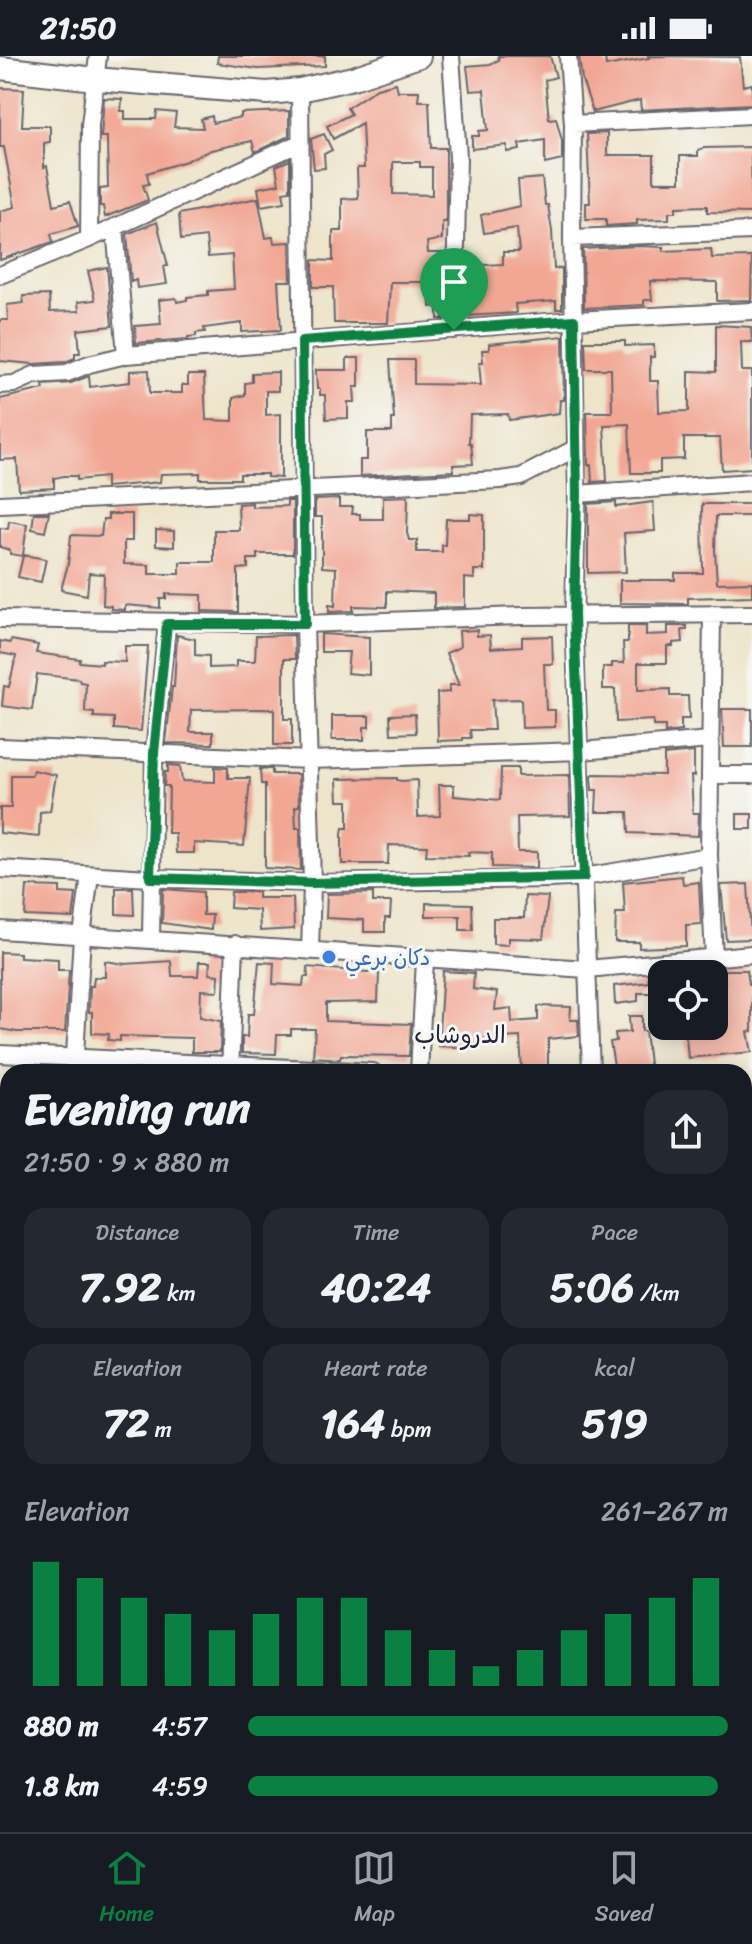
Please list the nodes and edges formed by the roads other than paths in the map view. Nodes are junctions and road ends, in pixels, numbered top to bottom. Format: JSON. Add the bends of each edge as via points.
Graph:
{"nodes":[{"id":1,"x":98,"y":56,"type":"edge"},
{"id":2,"x":419,"y":56,"type":"edge"},
{"id":3,"x":451,"y":56,"type":"edge"},
{"id":4,"x":568,"y":56,"type":"edge"},
{"id":5,"x":0,"y":68,"type":"edge"},
{"id":6,"x":95,"y":79,"type":"junction"},
{"id":7,"x":300,"y":90,"type":"junction"},
{"id":8,"x":752,"y":115,"type":"edge"},
{"id":9,"x":573,"y":124,"type":"junction"},
{"id":10,"x":300,"y":143,"type":"junction"},
{"id":11,"x":115,"y":227,"type":"junction"},
{"id":12,"x":752,"y":231,"type":"edge"},
{"id":13,"x":572,"y":238,"type":"junction"},
{"id":14,"x":89,"y":239,"type":"junction"},
{"id":15,"x":0,"y":275,"type":"edge"},
{"id":16,"x":752,"y":311,"type":"edge"},
{"id":17,"x":574,"y":320,"type":"junction"},
{"id":18,"x":454,"y":330,"type":"junction"},
{"id":19,"x":302,"y":341,"type":"junction"},
{"id":20,"x":126,"y":355,"type":"junction"},
{"id":21,"x":0,"y":385,"type":"edge"},
{"id":22,"x":576,"y":448,"type":"junction"},
{"id":23,"x":752,"y":482,"type":"edge"},
{"id":24,"x":304,"y":489,"type":"junction"},
{"id":25,"x":577,"y":494,"type":"junction"},
{"id":26,"x":0,"y":504,"type":"edge"},
{"id":27,"x":712,"y":614,"type":"junction"},
{"id":28,"x":752,"y":614,"type":"edge"},
{"id":29,"x":574,"y":615,"type":"junction"},
{"id":30,"x":0,"y":619,"type":"edge"},
{"id":31,"x":167,"y":624,"type":"junction"},
{"id":32,"x":305,"y":624,"type":"junction"},
{"id":33,"x":710,"y":740,"type":"junction"},
{"id":34,"x":0,"y":747,"type":"edge"},
{"id":35,"x":581,"y":751,"type":"junction"},
{"id":36,"x":154,"y":753,"type":"junction"},
{"id":37,"x":310,"y":760,"type":"junction"},
{"id":38,"x":710,"y":775,"type":"junction"},
{"id":39,"x":752,"y":775,"type":"edge"},
{"id":40,"x":709,"y":856,"type":"junction"},
{"id":41,"x":0,"y":869,"type":"edge"},
{"id":42,"x":90,"y":875,"type":"junction"},
{"id":43,"x":584,"y":877,"type":"junction"},
{"id":44,"x":150,"y":878,"type":"junction"},
{"id":45,"x":312,"y":883,"type":"junction"},
{"id":46,"x":0,"y":930,"type":"edge"},
{"id":47,"x":82,"y":936,"type":"junction"},
{"id":48,"x":151,"y":939,"type":"junction"},
{"id":49,"x":235,"y":944,"type":"junction"},
{"id":50,"x":310,"y":951,"type":"junction"},
{"id":51,"x":752,"y":954,"type":"edge"},
{"id":52,"x":714,"y":958,"type":"junction"},
{"id":53,"x":425,"y":960,"type":"junction"},
{"id":54,"x":587,"y":969,"type":"junction"},
{"id":55,"x":0,"y":1054,"type":"edge"},
{"id":56,"x":62,"y":1064,"type":"edge"},
{"id":57,"x":75,"y":1064,"type":"edge"},
{"id":58,"x":230,"y":1064,"type":"edge"},
{"id":59,"x":419,"y":1064,"type":"edge"},
{"id":60,"x":591,"y":1064,"type":"edge"}],
"edges":[{"from":1,"to":6,"type":"street"},
{"from":2,"to":7,"type":"street"},
{"from":3,"to":18,"type":"street","via":[[458,170]]},
{"from":4,"to":9,"type":"street"},
{"from":5,"to":6,"type":"street"},
{"from":6,"to":7,"type":"street","via":[[240,92]]},
{"from":6,"to":14,"type":"street"},
{"from":7,"to":10,"type":"street"},
{"from":8,"to":9,"type":"street"},
{"from":9,"to":13,"type":"street"},
{"from":10,"to":11,"type":"street"},
{"from":10,"to":19,"type":"street"},
{"from":11,"to":14,"type":"street"},
{"from":11,"to":20,"type":"street"},
{"from":12,"to":13,"type":"street"},
{"from":13,"to":17,"type":"street"},
{"from":14,"to":15,"type":"street"},
{"from":16,"to":17,"type":"street"},
{"from":17,"to":18,"type":"street"},
{"from":17,"to":22,"type":"street"},
{"from":18,"to":19,"type":"street"},
{"from":19,"to":20,"type":"street"},
{"from":19,"to":24,"type":"street"},
{"from":20,"to":21,"type":"street"},
{"from":22,"to":24,"type":"street","via":[[521,477]]},
{"from":22,"to":25,"type":"street"},
{"from":23,"to":25,"type":"street"},
{"from":24,"to":26,"type":"street"},
{"from":24,"to":32,"type":"street"},
{"from":25,"to":29,"type":"street"},
{"from":27,"to":28,"type":"street"},
{"from":27,"to":29,"type":"street"},
{"from":27,"to":33,"type":"street"},
{"from":29,"to":32,"type":"street"},
{"from":29,"to":35,"type":"street"},
{"from":30,"to":31,"type":"street"},
{"from":31,"to":32,"type":"street"},
{"from":31,"to":36,"type":"street"},
{"from":32,"to":37,"type":"street"},
{"from":33,"to":35,"type":"street"},
{"from":33,"to":38,"type":"street"},
{"from":34,"to":36,"type":"street"},
{"from":35,"to":37,"type":"street"},
{"from":35,"to":43,"type":"street"},
{"from":36,"to":37,"type":"street"},
{"from":36,"to":44,"type":"street"},
{"from":37,"to":45,"type":"street"},
{"from":38,"to":39,"type":"street"},
{"from":38,"to":40,"type":"street"},
{"from":40,"to":43,"type":"street"},
{"from":40,"to":52,"type":"street"},
{"from":41,"to":42,"type":"street"},
{"from":42,"to":44,"type":"street"},
{"from":42,"to":47,"type":"street"},
{"from":43,"to":45,"type":"street"},
{"from":43,"to":54,"type":"street"},
{"from":44,"to":45,"type":"street"},
{"from":44,"to":48,"type":"street"},
{"from":45,"to":50,"type":"street"},
{"from":46,"to":47,"type":"street"},
{"from":47,"to":48,"type":"street"},
{"from":47,"to":57,"type":"street"},
{"from":48,"to":49,"type":"street"},
{"from":49,"to":50,"type":"street"},
{"from":49,"to":58,"type":"street"},
{"from":50,"to":53,"type":"street"},
{"from":51,"to":52,"type":"street"},
{"from":52,"to":54,"type":"street"},
{"from":53,"to":54,"type":"street"},
{"from":53,"to":59,"type":"street"},
{"from":54,"to":60,"type":"street"},
{"from":55,"to":56,"type":"street"}]}
